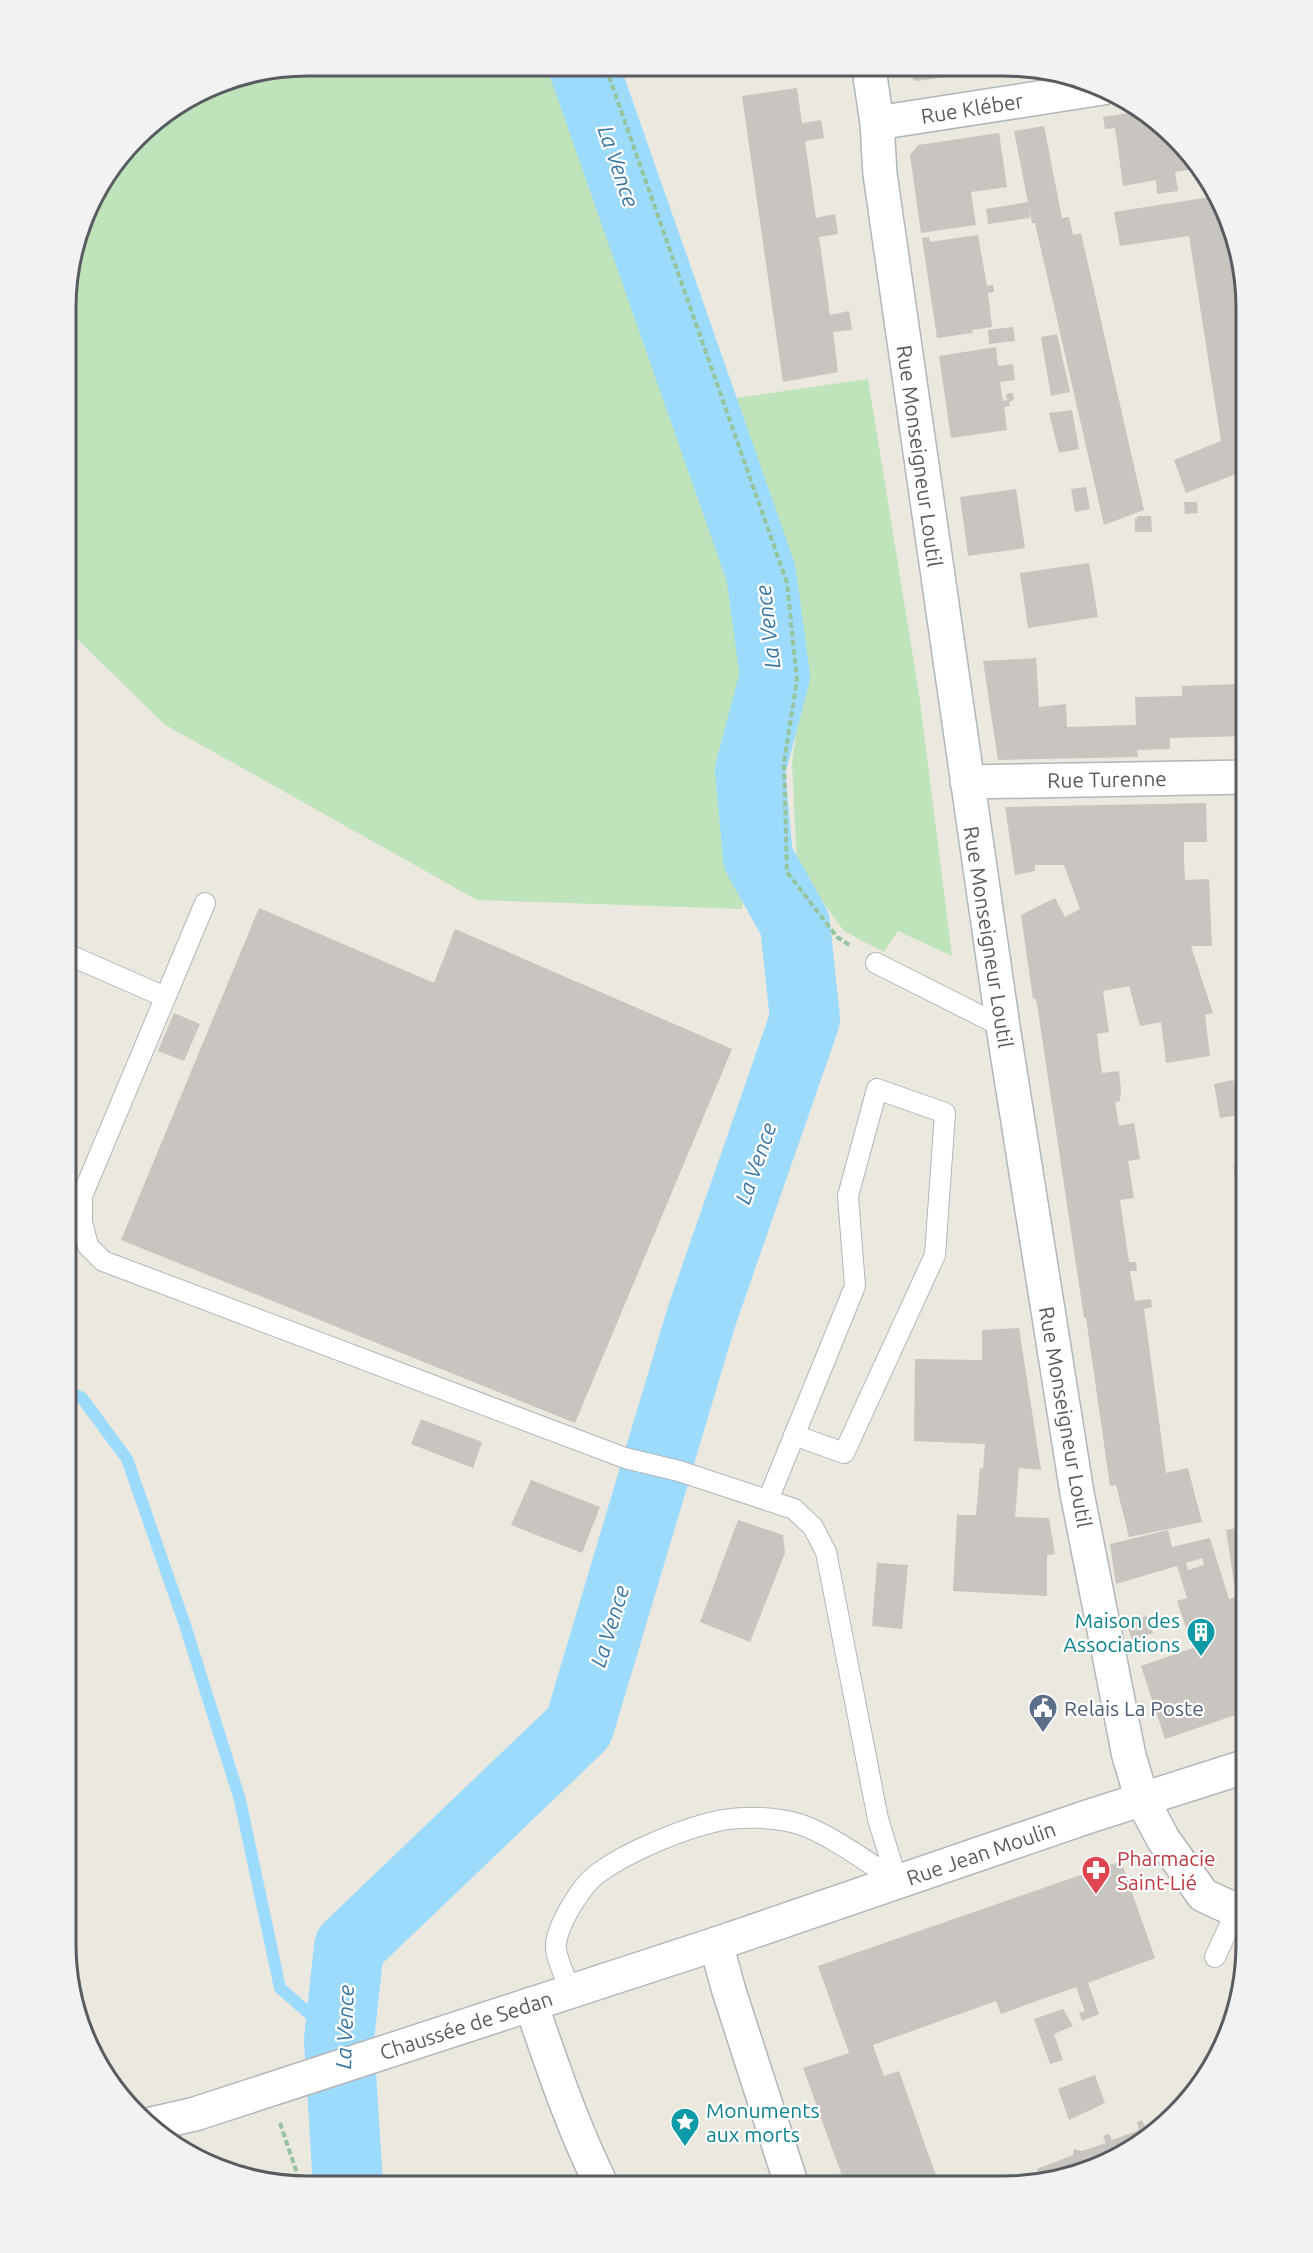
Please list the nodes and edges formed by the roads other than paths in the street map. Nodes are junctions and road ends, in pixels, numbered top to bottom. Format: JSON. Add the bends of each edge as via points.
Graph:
{"nodes":[{"id":1,"x":870,"y":76,"type":"edge"},
{"id":2,"x":1084,"y":91,"type":"edge"},
{"id":3,"x":877,"y":123,"type":"junction"},
{"id":4,"x":1237,"y":777,"type":"edge"},
{"id":5,"x":967,"y":782,"type":"junction"},
{"id":6,"x":205,"y":903,"type":"dead end"},
{"id":7,"x":76,"y":958,"type":"edge"},
{"id":8,"x":876,"y":963,"type":"road end"},
{"id":9,"x":165,"y":997,"type":"junction"},
{"id":10,"x":1002,"y":1027,"type":"junction"},
{"id":11,"x":76,"y":1212,"type":"edge"},
{"id":12,"x":76,"y":1221,"type":"edge"},
{"id":13,"x":794,"y":1435,"type":"junction"},
{"id":14,"x":768,"y":1500,"type":"junction"},
{"id":15,"x":1237,"y":1769,"type":"edge"},
{"id":16,"x":1142,"y":1799,"type":"junction"},
{"id":17,"x":897,"y":1881,"type":"junction"},
{"id":18,"x":1237,"y":1904,"type":"edge"},
{"id":19,"x":1237,"y":1917,"type":"edge"},
{"id":20,"x":716,"y":1944,"type":"junction"},
{"id":21,"x":1215,"y":1957,"type":"dead end"},
{"id":22,"x":570,"y":1991,"type":"junction"},
{"id":23,"x":531,"y":2004,"type":"junction"},
{"id":24,"x":159,"y":2122,"type":"edge"},
{"id":25,"x":597,"y":2176,"type":"edge"},
{"id":26,"x":789,"y":2176,"type":"edge"}],
"edges":[{"from":1,"to":3,"type":"street","name":"Rue Monseigneur Loutil"},
{"from":2,"to":3,"type":"street","name":"Rue Kléber"},
{"from":3,"to":5,"type":"street","name":"Rue Monseigneur Loutil","via":[[880,174]]},
{"from":4,"to":5,"type":"street","name":"Rue Turenne"},
{"from":5,"to":10,"type":"street","name":"Rue Monseigneur Loutil"},
{"from":6,"to":9,"type":"lane"},
{"from":7,"to":9,"type":"lane"},
{"from":8,"to":10,"type":"lane"},
{"from":9,"to":11,"type":"lane"},
{"from":10,"to":16,"type":"street","name":"Rue Monseigneur Loutil","via":[[1077,1493]]},
{"from":12,"to":14,"type":"lane","via":[[88,1246],[103,1261],[625,1458]]},
{"from":13,"to":13,"type":"lane","via":[[855,1286],[848,1196],[877,1089],[945,1113],[935,1255],[843,1453]]},
{"from":13,"to":14,"type":"lane"},
{"from":14,"to":17,"type":"lane","via":[[794,1509],[813,1527],[826,1552],[878,1819]]},
{"from":15,"to":16,"type":"street","name":"Rue Jean Moulin"},
{"from":16,"to":17,"type":"street","name":"Rue Jean Moulin"},
{"from":16,"to":18,"type":"street","name":"Rue Monseigneur Loutil","via":[[1163,1839],[1203,1895]]},
{"from":17,"to":20,"type":"street","name":"Rue Jean Moulin"},
{"from":17,"to":22,"type":"lane","via":[[799,1824],[763,1818],[723,1820],[675,1835],[595,1875],[566,1913],[555,1945]]},
{"from":19,"to":21,"type":"lane"},
{"from":20,"to":22,"type":"street","name":"Chaussée de Sedan"},
{"from":20,"to":26,"type":"street"},
{"from":22,"to":23,"type":"street","name":"Chaussée de Sedan"},
{"from":23,"to":24,"type":"street","name":"Chaussée de Sedan","via":[[195,2114]]},
{"from":23,"to":25,"type":"street"}]}
